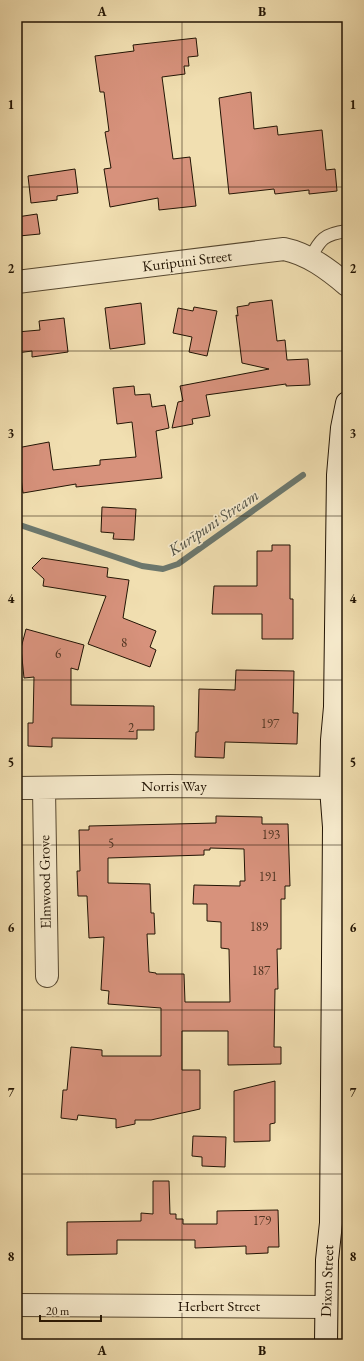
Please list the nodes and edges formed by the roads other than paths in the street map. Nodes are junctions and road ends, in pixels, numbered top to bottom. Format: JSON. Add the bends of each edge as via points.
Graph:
{"nodes":[{"id":1,"x":347,"y":231,"type":"edge"},
{"id":2,"x":310,"y":259,"type":"junction"},
{"id":3,"x":17,"y":282,"type":"edge"},
{"id":4,"x":347,"y":285,"type":"edge"},
{"id":5,"x":347,"y":403,"type":"edge"},
{"id":6,"x":342,"y":538,"type":"edge"},
{"id":7,"x":17,"y":788,"type":"edge"},
{"id":8,"x":331,"y":788,"type":"junction"},
{"id":9,"x":44,"y":789,"type":"junction"},
{"id":10,"x":47,"y":976,"type":"dead end"},
{"id":11,"x":17,"y":1305,"type":"edge"},
{"id":12,"x":326,"y":1307,"type":"junction"},
{"id":13,"x":326,"y":1344,"type":"edge"}],
"edges":[{"from":1,"to":2,"type":"lane","via":[[326,236],[319,242]]},
{"from":2,"to":3,"type":"street","name":"Kuripuni Street","via":[[284,249]]},
{"from":2,"to":4,"type":"street","name":"Kuripuni Street"},
{"from":5,"to":6,"type":"street","name":"Dixon Street","via":[[338,475]]},
{"from":6,"to":8,"type":"street","name":"Dixon Street"},
{"from":7,"to":9,"type":"street","name":"Norris Way"},
{"from":8,"to":9,"type":"street","name":"Norris Way","via":[[170,786]]},
{"from":8,"to":12,"type":"street","name":"Dixon Street","via":[[334,835],[331,1223]]},
{"from":9,"to":10,"type":"street","name":"Elmwood Grove"},
{"from":11,"to":12,"type":"street","name":"Herbert Street"},
{"from":12,"to":13,"type":"street","name":"Dixon Street"}]}
